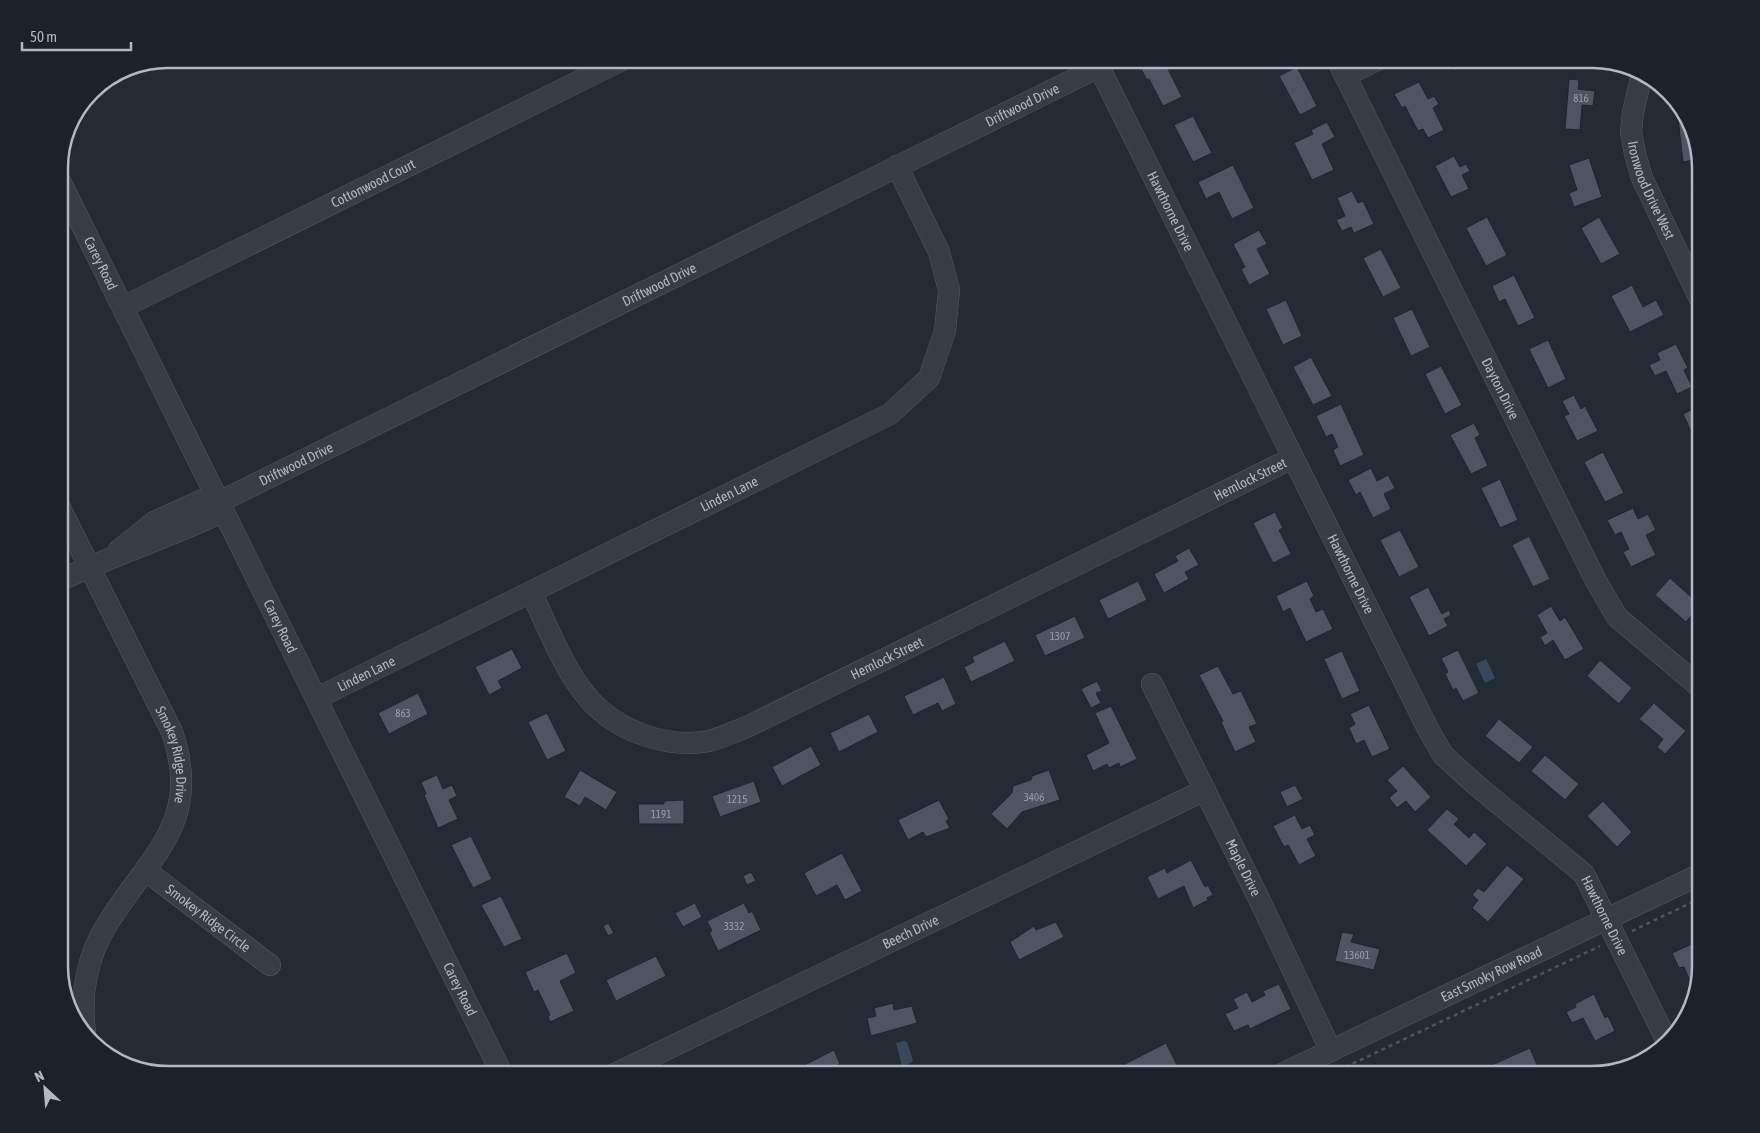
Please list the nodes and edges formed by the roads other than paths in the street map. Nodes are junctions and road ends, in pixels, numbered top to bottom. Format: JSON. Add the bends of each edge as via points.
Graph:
{"nodes":[{"id":1,"x":606,"y":68,"type":"edge"},
{"id":2,"x":1087,"y":68,"type":"edge"},
{"id":3,"x":1099,"y":68,"type":"edge"},
{"id":4,"x":1341,"y":68,"type":"edge"},
{"id":5,"x":1641,"y":80,"type":"edge"},
{"id":6,"x":897,"y":166,"type":"junction"},
{"id":7,"x":68,"y":197,"type":"edge"},
{"id":8,"x":1692,"y":282,"type":"edge"},
{"id":9,"x":123,"y":307,"type":"junction"},
{"id":10,"x":1293,"y":458,"type":"junction"},
{"id":11,"x":220,"y":502,"type":"junction"},
{"id":12,"x":68,"y":524,"type":"edge"},
{"id":13,"x":89,"y":566,"type":"junction"},
{"id":14,"x":68,"y":577,"type":"edge"},
{"id":15,"x":531,"y":592,"type":"junction"},
{"id":16,"x":1692,"y":680,"type":"edge"},
{"id":17,"x":1152,"y":684,"type":"dead end"},
{"id":18,"x":317,"y":698,"type":"junction"},
{"id":19,"x":1205,"y":790,"type":"junction"},
{"id":20,"x":146,"y":871,"type":"junction"},
{"id":21,"x":1692,"y":878,"type":"edge"},
{"id":22,"x":1608,"y":919,"type":"junction"},
{"id":23,"x":270,"y":965,"type":"dead end"},
{"id":24,"x":77,"y":1009,"type":"edge"},
{"id":25,"x":1664,"y":1036,"type":"edge"},
{"id":26,"x":1331,"y":1051,"type":"junction"},
{"id":27,"x":498,"y":1066,"type":"edge"},
{"id":28,"x":632,"y":1066,"type":"edge"},
{"id":29,"x":1299,"y":1066,"type":"edge"}],
"edges":[{"from":1,"to":9,"type":"street","name":"Cottonwood Court"},
{"from":2,"to":6,"type":"street","name":"Driftwood Drive"},
{"from":3,"to":10,"type":"street","name":"Hawthorne Drive"},
{"from":4,"to":16,"type":"street","name":"Dayton Drive","via":[[1595,579],[1617,617]]},
{"from":5,"to":8,"type":"street","name":"Ironwood Drive West","via":[[1631,132],[1635,154],[1642,178]]},
{"from":6,"to":11,"type":"street","name":"Driftwood Drive"},
{"from":6,"to":15,"type":"street","name":"Linden Lane","via":[[939,252],[948,278],[946,332],[929,378],[890,414]]},
{"from":7,"to":9,"type":"street","name":"Carey Road"},
{"from":9,"to":11,"type":"street","name":"Carey Road"},
{"from":10,"to":15,"type":"street","name":"Hemlock Street","via":[[748,726],[709,740],[679,743],[650,738],[618,724],[589,699],[572,675]]},
{"from":10,"to":22,"type":"street","name":"Hawthorne Drive","via":[[1443,755],[1575,865],[1584,874]]},
{"from":11,"to":13,"type":"street","name":"Driftwood Drive","via":[[154,522],[110,558]]},
{"from":11,"to":18,"type":"street","name":"Carey Road"},
{"from":12,"to":13,"type":"street","name":"Smokey Ridge Drive"},
{"from":13,"to":14,"type":"street"},
{"from":13,"to":20,"type":"street","name":"Smokey Ridge Drive","via":[[172,732],[180,755],[182,789],[179,806],[167,839]]},
{"from":15,"to":18,"type":"street","name":"Linden Lane"},
{"from":17,"to":19,"type":"street","name":"Maple Drive"},
{"from":18,"to":27,"type":"street","name":"Carey Road"},
{"from":19,"to":26,"type":"street","name":"Maple Drive"},
{"from":19,"to":28,"type":"street","name":"Beech Drive"},
{"from":20,"to":23,"type":"street","name":"Smokey Ridge Circle"},
{"from":20,"to":24,"type":"street","name":"Smokey Ridge Drive","via":[[107,924],[93,953]]},
{"from":21,"to":22,"type":"street","name":"East Smoky Row Road"},
{"from":22,"to":25,"type":"street","name":"Hawthorne Drive"},
{"from":22,"to":26,"type":"street","name":"East Smoky Row Road"},
{"from":26,"to":29,"type":"street","name":"East Smoky Row Road"}]}
